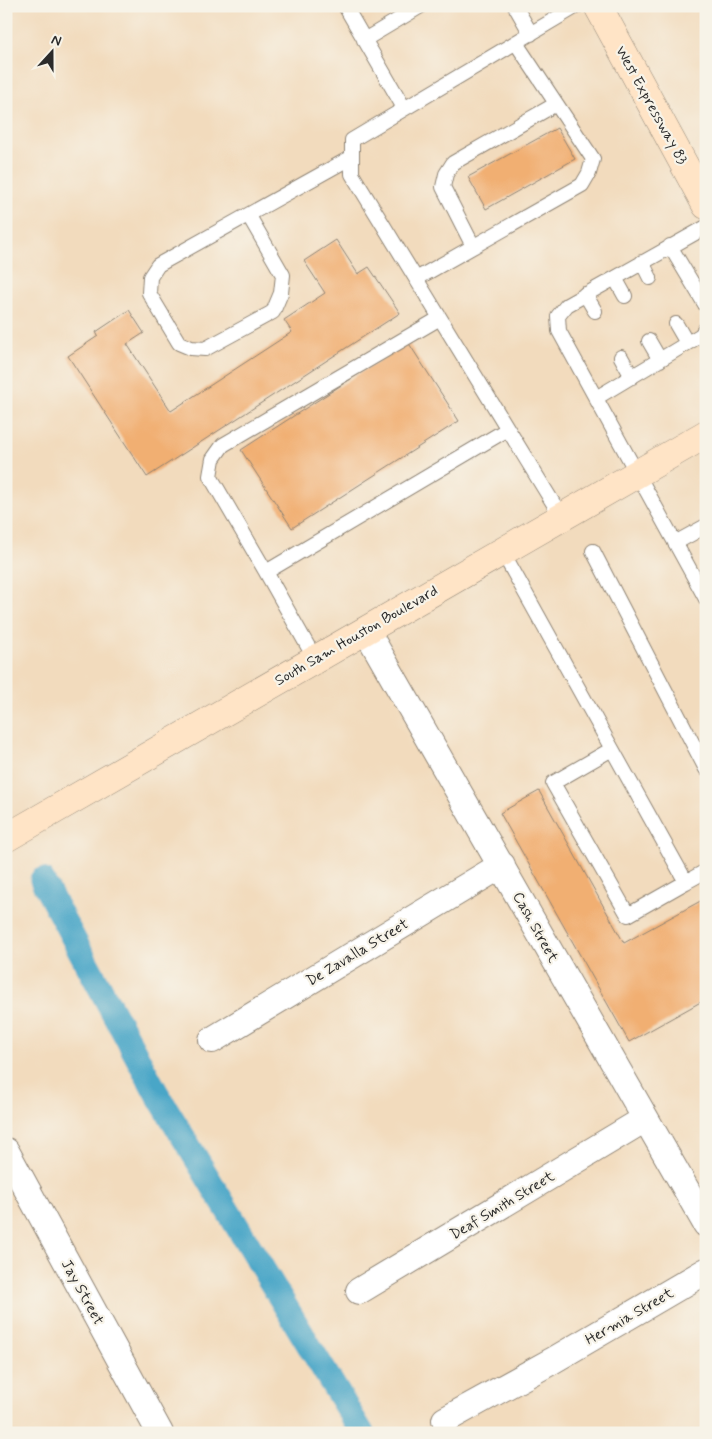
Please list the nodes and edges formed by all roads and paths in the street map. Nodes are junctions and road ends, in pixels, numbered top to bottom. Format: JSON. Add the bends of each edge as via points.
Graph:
{"nodes":[{"id":1,"x":345,"y":6,"type":"edge"},
{"id":2,"x":421,"y":6,"type":"edge"},
{"id":3,"x":516,"y":6,"type":"edge"},
{"id":4,"x":577,"y":6,"type":"edge"},
{"id":5,"x":598,"y":6,"type":"edge"},
{"id":6,"x":530,"y":34,"type":"junction"},
{"id":7,"x":364,"y":40,"type":"junction"},
{"id":8,"x":516,"y":43,"type":"junction"},
{"id":9,"x":556,"y":104,"type":"junction"},
{"id":10,"x":404,"y":108,"type":"junction"},
{"id":11,"x":352,"y":157,"type":"junction"},
{"id":12,"x":684,"y":164,"type":"junction"},
{"id":13,"x":706,"y":185,"type":"edge"},
{"id":14,"x":706,"y":204,"type":"edge"},
{"id":15,"x":249,"y":216,"type":"junction"},
{"id":16,"x":706,"y":226,"type":"edge"},
{"id":17,"x":473,"y":246,"type":"junction"},
{"id":18,"x":670,"y":246,"type":"junction"},
{"id":19,"x":642,"y":262,"type":"junction"},
{"id":20,"x":615,"y":278,"type":"junction"},
{"id":21,"x":650,"y":278,"type":"dead end"},
{"id":22,"x":416,"y":279,"type":"junction"},
{"id":23,"x":585,"y":294,"type":"junction"},
{"id":24,"x":625,"y":296,"type":"dead end"},
{"id":25,"x":706,"y":306,"type":"edge"},
{"id":26,"x":595,"y":311,"type":"dead end"},
{"id":27,"x":440,"y":318,"type":"junction"},
{"id":28,"x":676,"y":324,"type":"dead end"},
{"id":29,"x":706,"y":328,"type":"edge"},
{"id":30,"x":649,"y":341,"type":"dead end"},
{"id":31,"x":687,"y":344,"type":"junction"},
{"id":32,"x":621,"y":357,"type":"dead end"},
{"id":33,"x":660,"y":360,"type":"junction"},
{"id":34,"x":632,"y":377,"type":"junction"},
{"id":35,"x":596,"y":398,"type":"junction"},
{"id":36,"x":508,"y":429,"type":"junction"},
{"id":37,"x":706,"y":434,"type":"edge"},
{"id":38,"x":637,"y":473,"type":"junction"},
{"id":39,"x":561,"y":516,"type":"junction"},
{"id":40,"x":706,"y":526,"type":"edge"},
{"id":41,"x":675,"y":543,"type":"junction"},
{"id":42,"x":502,"y":551,"type":"junction"},
{"id":43,"x":593,"y":551,"type":"dead end"},
{"id":44,"x":266,"y":572,"type":"junction"},
{"id":45,"x":706,"y":599,"type":"edge"},
{"id":46,"x":366,"y":630,"type":"junction"},
{"id":47,"x":315,"y":658,"type":"junction"},
{"id":48,"x":612,"y":749,"type":"junction"},
{"id":49,"x":706,"y":769,"type":"edge"},
{"id":50,"x":6,"y":838,"type":"edge"},
{"id":51,"x":502,"y":865,"type":"junction"},
{"id":52,"x":706,"y":871,"type":"edge"},
{"id":53,"x":686,"y":882,"type":"junction"},
{"id":54,"x":212,"y":1040,"type":"dead end"},
{"id":55,"x":645,"y":1119,"type":"junction"},
{"id":56,"x":6,"y":1151,"type":"edge"},
{"id":57,"x":706,"y":1224,"type":"edge"},
{"id":58,"x":706,"y":1271,"type":"edge"},
{"id":59,"x":359,"y":1291,"type":"dead end"},
{"id":60,"x":445,"y":1420,"type":"dead end"},
{"id":61,"x":160,"y":1433,"type":"edge"}],
"edges":[{"from":1,"to":7,"type":"lane"},
{"from":2,"to":7,"type":"lane"},
{"from":3,"to":6,"type":"lane"},
{"from":4,"to":6,"type":"lane"},
{"from":5,"to":12,"type":"main road","name":"West Expressway 83"},
{"from":6,"to":8,"type":"lane"},
{"from":7,"to":10,"type":"lane"},
{"from":8,"to":9,"type":"lane"},
{"from":8,"to":10,"type":"lane"},
{"from":9,"to":17,"type":"lane","via":[[453,163],[446,174],[443,187]]},
{"from":9,"to":17,"type":"lane","via":[[593,159],[590,173],[582,185]]},
{"from":10,"to":11,"type":"lane","via":[[352,140]]},
{"from":11,"to":15,"type":"lane"},
{"from":11,"to":22,"type":"lane","via":[[352,174]]},
{"from":12,"to":13,"type":"main road"},
{"from":12,"to":14,"type":"main road","name":"West Expressway 83"},
{"from":15,"to":15,"type":"lane","via":[[158,265],[150,276],[149,293],[179,343],[205,349],[273,312],[281,293],[283,275]]},
{"from":16,"to":18,"type":"lane"},
{"from":17,"to":22,"type":"lane"},
{"from":18,"to":19,"type":"lane"},
{"from":18,"to":25,"type":"lane"},
{"from":19,"to":20,"type":"lane"},
{"from":19,"to":21,"type":"lane"},
{"from":20,"to":23,"type":"lane"},
{"from":20,"to":24,"type":"lane"},
{"from":22,"to":27,"type":"lane"},
{"from":23,"to":26,"type":"lane"},
{"from":23,"to":35,"type":"lane","via":[[567,304],[558,316],[559,330]]},
{"from":27,"to":36,"type":"lane"},
{"from":27,"to":44,"type":"lane","via":[[223,446],[213,459],[210,476]]},
{"from":28,"to":31,"type":"lane"},
{"from":29,"to":31,"type":"lane"},
{"from":30,"to":33,"type":"lane"},
{"from":31,"to":33,"type":"lane"},
{"from":32,"to":34,"type":"lane"},
{"from":33,"to":34,"type":"lane"},
{"from":34,"to":35,"type":"lane"},
{"from":35,"to":38,"type":"lane"},
{"from":36,"to":39,"type":"lane"},
{"from":36,"to":44,"type":"lane"},
{"from":37,"to":38,"type":"main road","name":"South Sam Houston Boulevard"},
{"from":38,"to":39,"type":"main road","name":"South Sam Houston Boulevard"},
{"from":38,"to":41,"type":"lane"},
{"from":39,"to":42,"type":"main road","name":"South Sam Houston Boulevard"},
{"from":40,"to":41,"type":"lane"},
{"from":41,"to":45,"type":"lane"},
{"from":42,"to":46,"type":"main road","name":"South Sam Houston Boulevard"},
{"from":42,"to":48,"type":"lane"},
{"from":43,"to":49,"type":"lane"},
{"from":44,"to":47,"type":"lane"},
{"from":46,"to":47,"type":"main road","name":"South Sam Houston Boulevard"},
{"from":46,"to":51,"type":"street","name":"Cash Street"},
{"from":47,"to":50,"type":"main road","name":"South Sam Houston Boulevard"},
{"from":48,"to":53,"type":"lane"},
{"from":48,"to":53,"type":"lane","via":[[553,784],[628,916]]},
{"from":51,"to":54,"type":"street","name":"De Zavalla Street"},
{"from":51,"to":55,"type":"street","name":"Cash Street"},
{"from":52,"to":53,"type":"lane"},
{"from":55,"to":57,"type":"street","name":"Cash Street"},
{"from":55,"to":59,"type":"street","name":"Deaf Smith Street"},
{"from":56,"to":61,"type":"street","name":"Jay Street"},
{"from":58,"to":60,"type":"street","name":"Hermia Street","via":[[552,1362]]}]}
